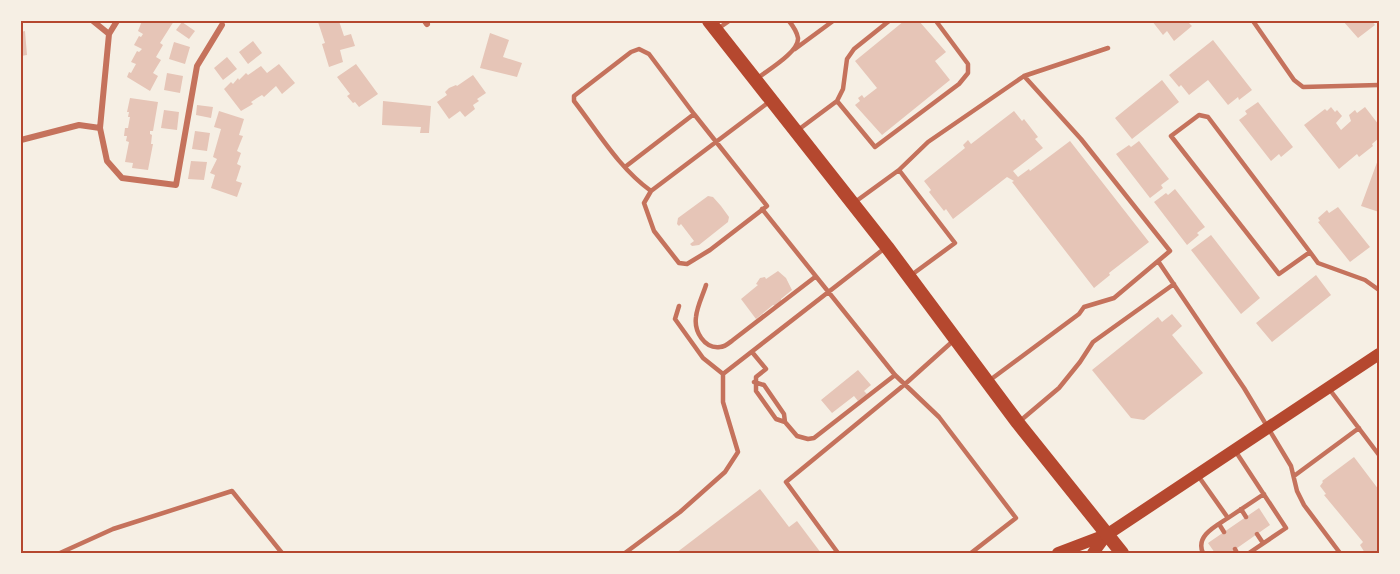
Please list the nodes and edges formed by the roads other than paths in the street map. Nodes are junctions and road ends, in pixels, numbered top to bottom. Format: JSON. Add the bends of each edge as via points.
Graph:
{"nodes":[{"id":1,"x":93,"y":21,"type":"edge"},
{"id":2,"x":117,"y":21,"type":"edge"},
{"id":3,"x":729,"y":21,"type":"edge"},
{"id":4,"x":789,"y":21,"type":"edge"},
{"id":5,"x":834,"y":21,"type":"edge"},
{"id":6,"x":889,"y":21,"type":"edge"},
{"id":7,"x":936,"y":21,"type":"edge"},
{"id":8,"x":1253,"y":21,"type":"edge"},
{"id":9,"x":222,"y":25,"type":"dead end"},
{"id":10,"x":713,"y":25,"type":"edge"},
{"id":11,"x":109,"y":34,"type":"junction"},
{"id":12,"x":1108,"y":48,"type":"dead end"},
{"id":13,"x":795,"y":49,"type":"junction"},
{"id":14,"x":1024,"y":76,"type":"junction"},
{"id":15,"x":756,"y":80,"type":"junction"},
{"id":16,"x":1379,"y":85,"type":"edge"},
{"id":17,"x":772,"y":100,"type":"junction"},
{"id":18,"x":837,"y":101,"type":"junction"},
{"id":19,"x":694,"y":114,"type":"junction"},
{"id":20,"x":100,"y":128,"type":"junction"},
{"id":21,"x":796,"y":132,"type":"junction"},
{"id":22,"x":21,"y":140,"type":"edge"},
{"id":23,"x":715,"y":143,"type":"junction"},
{"id":24,"x":625,"y":167,"type":"junction"},
{"id":25,"x":899,"y":170,"type":"junction"},
{"id":26,"x":651,"y":190,"type":"junction"},
{"id":27,"x":853,"y":204,"type":"junction"},
{"id":28,"x":762,"y":209,"type":"junction"},
{"id":29,"x":887,"y":247,"type":"junction"},
{"id":30,"x":1310,"y":252,"type":"junction"},
{"id":31,"x":1158,"y":261,"type":"junction"},
{"id":32,"x":815,"y":277,"type":"junction"},
{"id":33,"x":909,"y":277,"type":"junction"},
{"id":34,"x":1174,"y":284,"type":"junction"},
{"id":35,"x":706,"y":285,"type":"dead end"},
{"id":36,"x":1379,"y":290,"type":"edge"},
{"id":37,"x":828,"y":292,"type":"junction"},
{"id":38,"x":679,"y":306,"type":"dead end"},
{"id":39,"x":956,"y":339,"type":"junction"},
{"id":40,"x":752,"y":352,"type":"junction"},
{"id":41,"x":1379,"y":354,"type":"edge"},
{"id":42,"x":723,"y":374,"type":"junction"},
{"id":43,"x":895,"y":375,"type":"junction"},
{"id":44,"x":754,"y":382,"type":"junction"},
{"id":45,"x":988,"y":382,"type":"junction"},
{"id":46,"x":904,"y":385,"type":"junction"},
{"id":47,"x":1328,"y":387,"type":"junction"},
{"id":48,"x":785,"y":422,"type":"junction"},
{"id":49,"x":1018,"y":423,"type":"junction"},
{"id":50,"x":1267,"y":428,"type":"junction"},
{"id":51,"x":1359,"y":428,"type":"junction"},
{"id":52,"x":1235,"y":450,"type":"junction"},
{"id":53,"x":1379,"y":455,"type":"edge"},
{"id":54,"x":1197,"y":474,"type":"junction"},
{"id":55,"x":1294,"y":476,"type":"junction"},
{"id":56,"x":1264,"y":494,"type":"junction"},
{"id":57,"x":1241,"y":509,"type":"junction"},
{"id":58,"x":1246,"y":517,"type":"dead end"},
{"id":59,"x":1228,"y":518,"type":"junction"},
{"id":60,"x":1219,"y":524,"type":"junction"},
{"id":61,"x":1224,"y":532,"type":"dead end"},
{"id":62,"x":1108,"y":534,"type":"junction"},
{"id":63,"x":1257,"y":534,"type":"dead end"},
{"id":64,"x":1263,"y":543,"type":"junction"},
{"id":65,"x":60,"y":553,"type":"edge"},
{"id":66,"x":282,"y":553,"type":"edge"},
{"id":67,"x":625,"y":553,"type":"edge"},
{"id":68,"x":838,"y":553,"type":"edge"},
{"id":69,"x":971,"y":553,"type":"edge"},
{"id":70,"x":1058,"y":553,"type":"edge"},
{"id":71,"x":1093,"y":553,"type":"edge"},
{"id":72,"x":1122,"y":553,"type":"edge"},
{"id":73,"x":1203,"y":553,"type":"edge"},
{"id":74,"x":1249,"y":553,"type":"edge"},
{"id":75,"x":1340,"y":553,"type":"edge"}],
"edges":[{"from":1,"to":11,"type":"street"},
{"from":2,"to":11,"type":"street"},
{"from":3,"to":10,"type":"lane"},
{"from":4,"to":13,"type":"lane","via":[[796,31]]},
{"from":5,"to":13,"type":"lane"},
{"from":6,"to":18,"type":"lane","via":[[850,54]]},
{"from":7,"to":18,"type":"lane","via":[[968,64],[968,73],[959,84],[875,147]]},
{"from":8,"to":16,"type":"lane","via":[[1303,87]]},
{"from":9,"to":20,"type":"street","via":[[197,66],[176,185],[122,178],[107,161]]},
{"from":10,"to":15,"type":"main road"},
{"from":11,"to":20,"type":"street"},
{"from":12,"to":14,"type":"lane"},
{"from":13,"to":15,"type":"lane"},
{"from":14,"to":25,"type":"lane","via":[[928,142]]},
{"from":14,"to":31,"type":"lane","via":[[1081,139],[1170,251]]},
{"from":15,"to":17,"type":"main road"},
{"from":17,"to":21,"type":"main road"},
{"from":17,"to":23,"type":"lane"},
{"from":18,"to":21,"type":"lane"},
{"from":19,"to":23,"type":"lane"},
{"from":19,"to":24,"type":"lane"},
{"from":19,"to":24,"type":"lane","via":[[649,54],[639,49],[631,52],[574,96]]},
{"from":20,"to":22,"type":"street","via":[[79,126]]},
{"from":21,"to":27,"type":"main road"},
{"from":23,"to":26,"type":"lane"},
{"from":23,"to":28,"type":"lane","via":[[767,206]]},
{"from":24,"to":26,"type":"lane"},
{"from":25,"to":27,"type":"lane"},
{"from":25,"to":33,"type":"lane","via":[[955,243]]},
{"from":26,"to":28,"type":"lane","via":[[644,203],[654,231],[679,263],[687,264],[710,250]]},
{"from":27,"to":29,"type":"main road"},
{"from":28,"to":32,"type":"lane"},
{"from":29,"to":33,"type":"main road"},
{"from":29,"to":37,"type":"lane"},
{"from":30,"to":30,"type":"lane","via":[[1279,274],[1170,136],[1199,115],[1208,117]]},
{"from":30,"to":36,"type":"lane","via":[[1318,262],[1365,280]]},
{"from":31,"to":34,"type":"lane"},
{"from":31,"to":45,"type":"lane","via":[[1114,298],[1084,307]]},
{"from":32,"to":35,"type":"lane","via":[[720,347],[704,342],[696,326]]},
{"from":32,"to":37,"type":"lane"},
{"from":33,"to":39,"type":"main road"},
{"from":34,"to":49,"type":"lane","via":[[1093,342],[1059,388]]},
{"from":34,"to":50,"type":"lane"},
{"from":37,"to":40,"type":"lane"},
{"from":37,"to":43,"type":"lane"},
{"from":38,"to":42,"type":"lane","via":[[675,319],[703,358]]},
{"from":39,"to":45,"type":"main road"},
{"from":39,"to":46,"type":"lane"},
{"from":40,"to":42,"type":"lane"},
{"from":40,"to":44,"type":"lane","via":[[766,369]]},
{"from":41,"to":47,"type":"main road"},
{"from":42,"to":67,"type":"lane","via":[[723,402],[738,452],[725,472]]},
{"from":43,"to":46,"type":"lane"},
{"from":43,"to":48,"type":"lane","via":[[814,438],[802,439]]},
{"from":44,"to":48,"type":"lane","via":[[776,419]]},
{"from":44,"to":48,"type":"lane","via":[[764,385],[784,414]]},
{"from":45,"to":49,"type":"main road"},
{"from":46,"to":68,"type":"lane","via":[[786,482]]},
{"from":46,"to":69,"type":"lane","via":[[939,417],[1016,518]]},
{"from":47,"to":50,"type":"main road"},
{"from":47,"to":51,"type":"lane"},
{"from":49,"to":62,"type":"main road"},
{"from":50,"to":52,"type":"main road"},
{"from":50,"to":55,"type":"lane"},
{"from":51,"to":53,"type":"lane"},
{"from":51,"to":55,"type":"lane"},
{"from":52,"to":54,"type":"main road"},
{"from":52,"to":56,"type":"lane"},
{"from":54,"to":59,"type":"lane"},
{"from":54,"to":62,"type":"main road"},
{"from":55,"to":75,"type":"lane","via":[[1304,505]]},
{"from":56,"to":57,"type":"lane"},
{"from":56,"to":64,"type":"lane","via":[[1286,528]]},
{"from":57,"to":58,"type":"lane"},
{"from":57,"to":59,"type":"lane"},
{"from":59,"to":60,"type":"lane"},
{"from":60,"to":61,"type":"lane"},
{"from":60,"to":73,"type":"lane","via":[[1201,541]]},
{"from":62,"to":70,"type":"main road"},
{"from":62,"to":71,"type":"main road"},
{"from":62,"to":72,"type":"main road"},
{"from":63,"to":64,"type":"lane"},
{"from":64,"to":74,"type":"lane"},
{"from":65,"to":66,"type":"lane","via":[[113,529],[232,491]]}]}
